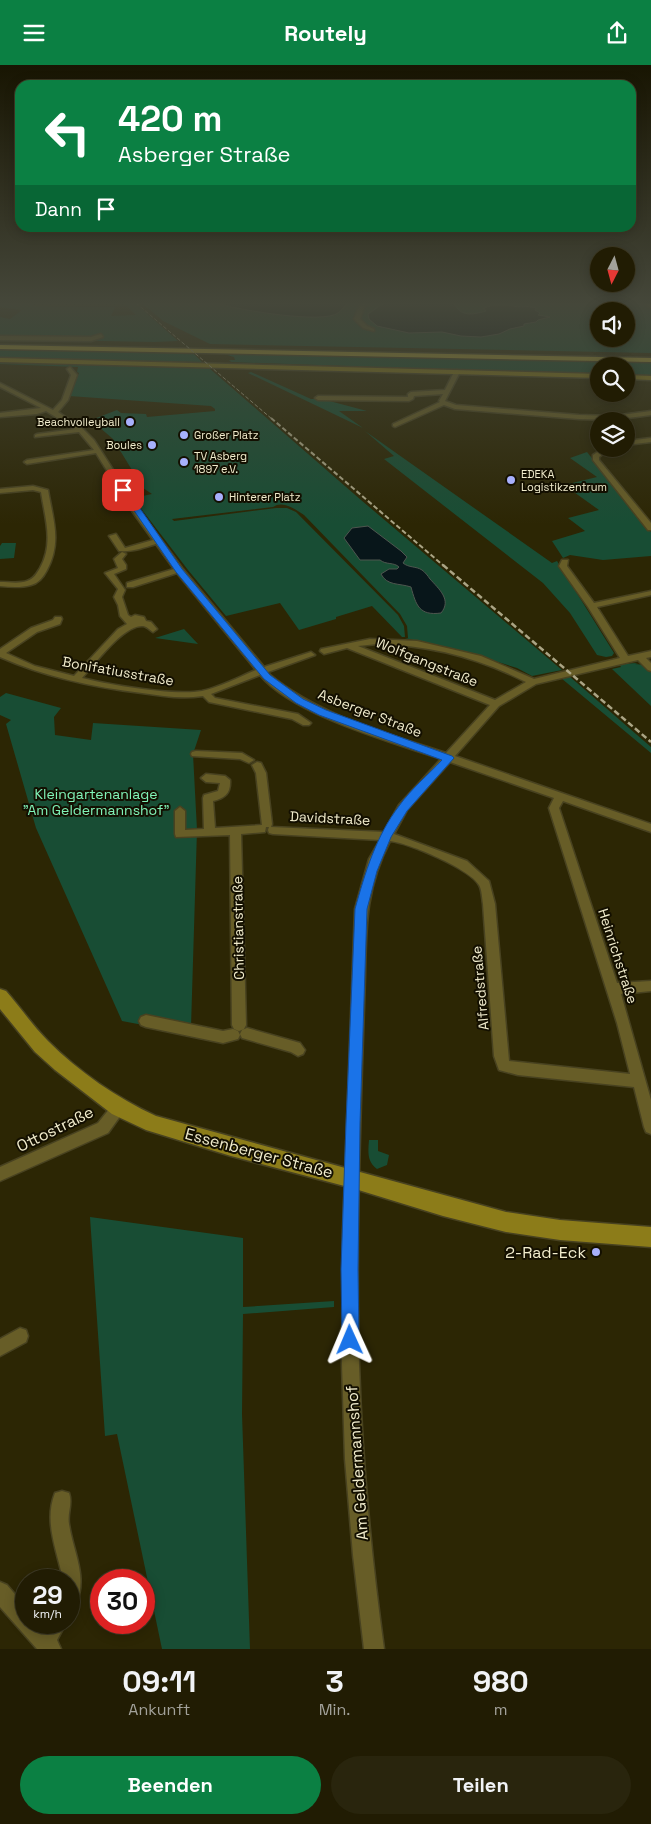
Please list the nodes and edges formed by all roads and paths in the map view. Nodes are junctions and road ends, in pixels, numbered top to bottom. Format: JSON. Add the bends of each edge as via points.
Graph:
{"nodes":[{"id":1,"x":73,"y":377,"type":"edge"},
{"id":2,"x":452,"y":377,"type":"edge"},
{"id":3,"x":635,"y":377,"type":"edge"},
{"id":4,"x":651,"y":378,"type":"edge"},
{"id":5,"x":0,"y":385,"type":"edge"},
{"id":6,"x":446,"y":392,"type":"junction"},
{"id":7,"x":318,"y":398,"type":"dead end"},
{"id":8,"x":444,"y":403,"type":"junction"},
{"id":9,"x":50,"y":410,"type":"junction"},
{"id":10,"x":651,"y":413,"type":"edge"},
{"id":11,"x":0,"y":415,"type":"edge"},
{"id":12,"x":395,"y":425,"type":"dead end"},
{"id":13,"x":80,"y":430,"type":"junction"},
{"id":14,"x":37,"y":436,"type":"dead end"},
{"id":15,"x":651,"y":440,"type":"edge"},
{"id":16,"x":640,"y":441,"type":"junction"},
{"id":17,"x":635,"y":442,"type":"edge"},
{"id":18,"x":651,"y":450,"type":"edge"},
{"id":19,"x":99,"y":451,"type":"junction"},
{"id":20,"x":595,"y":457,"type":"edge"},
{"id":21,"x":26,"y":462,"type":"dead end"},
{"id":22,"x":0,"y":491,"type":"edge"},
{"id":23,"x":651,"y":528,"type":"edge"},
{"id":24,"x":113,"y":536,"type":"dead end"},
{"id":25,"x":158,"y":541,"type":"junction"},
{"id":26,"x":124,"y":551,"type":"junction"},
{"id":27,"x":565,"y":562,"type":"dead end"},
{"id":28,"x":179,"y":570,"type":"junction"},
{"id":29,"x":0,"y":584,"type":"edge"},
{"id":30,"x":120,"y":589,"type":"junction"},
{"id":31,"x":651,"y":593,"type":"edge"},
{"id":32,"x":592,"y":606,"type":"junction"},
{"id":33,"x":58,"y":619,"type":"dead end"},
{"id":34,"x":131,"y":623,"type":"junction"},
{"id":35,"x":153,"y":629,"type":"dead end"},
{"id":36,"x":349,"y":645,"type":"junction"},
{"id":37,"x":324,"y":651,"type":"dead end"},
{"id":38,"x":0,"y":653,"type":"edge"},
{"id":39,"x":651,"y":654,"type":"edge"},
{"id":40,"x":311,"y":655,"type":"dead end"},
{"id":41,"x":640,"y":657,"type":"junction"},
{"id":42,"x":625,"y":659,"type":"junction"},
{"id":43,"x":651,"y":668,"type":"edge"},
{"id":44,"x":262,"y":671,"type":"junction"},
{"id":45,"x":76,"y":679,"type":"junction"},
{"id":46,"x":533,"y":682,"type":"junction"},
{"id":47,"x":205,"y":693,"type":"junction"},
{"id":48,"x":496,"y":704,"type":"junction"},
{"id":49,"x":306,"y":723,"type":"dead end"},
{"id":50,"x":196,"y":754,"type":"dead end"},
{"id":51,"x":448,"y":758,"type":"junction"},
{"id":52,"x":206,"y":778,"type":"dead end"},
{"id":53,"x":560,"y":797,"type":"junction"},
{"id":54,"x":180,"y":811,"type":"dead end"},
{"id":55,"x":267,"y":828,"type":"junction"},
{"id":56,"x":651,"y":828,"type":"edge"},
{"id":57,"x":235,"y":831,"type":"junction"},
{"id":58,"x":210,"y":833,"type":"junction"},
{"id":59,"x":386,"y":837,"type":"junction"},
{"id":60,"x":651,"y":986,"type":"edge"},
{"id":61,"x":613,"y":989,"type":"junction"},
{"id":62,"x":0,"y":996,"type":"edge"},
{"id":63,"x":146,"y":1021,"type":"dead end"},
{"id":64,"x":240,"y":1031,"type":"junction"},
{"id":65,"x":298,"y":1050,"type":"dead end"},
{"id":66,"x":639,"y":1081,"type":"junction"},
{"id":67,"x":119,"y":1108,"type":"junction"},
{"id":68,"x":651,"y":1127,"type":"edge"},
{"id":69,"x":0,"y":1174,"type":"edge"},
{"id":70,"x":352,"y":1178,"type":"junction"},
{"id":71,"x":651,"y":1237,"type":"edge"},
{"id":72,"x":20,"y":1336,"type":"dead end"},
{"id":73,"x":0,"y":1348,"type":"edge"},
{"id":74,"x":62,"y":1500,"type":"dead end"},
{"id":75,"x":71,"y":1569,"type":"edge"},
{"id":76,"x":0,"y":1592,"type":"edge"},
{"id":77,"x":15,"y":1609,"type":"edge"},
{"id":78,"x":37,"y":1634,"type":"edge"},
{"id":79,"x":47,"y":1645,"type":"edge"},
{"id":80,"x":374,"y":1649,"type":"edge"}],
"edges":[{"from":1,"to":9,"type":"street","via":[[58,411]]},
{"from":2,"to":6,"type":"street"},
{"from":3,"to":4,"type":"main road"},
{"from":5,"to":9,"type":"street","name":"Asberger Straße"},
{"from":6,"to":7,"type":"street","via":[[413,393],[409,399]]},
{"from":6,"to":8,"type":"street"},
{"from":8,"to":10,"type":"street","via":[[455,407],[579,417],[613,418]]},
{"from":8,"to":12,"type":"street"},
{"from":9,"to":11,"type":"street"},
{"from":9,"to":13,"type":"street","name":"Asberger Straße"},
{"from":13,"to":14,"type":"street"},
{"from":13,"to":19,"type":"street","name":"Asberger Straße"},
{"from":15,"to":16,"type":"street"},
{"from":16,"to":17,"type":"street"},
{"from":16,"to":18,"type":"street"},
{"from":19,"to":21,"type":"street"},
{"from":19,"to":25,"type":"street","name":"Asberger Straße"},
{"from":20,"to":23,"type":"street"},
{"from":22,"to":29,"type":"street","via":[[44,490],[52,549],[36,580],[24,584]]},
{"from":24,"to":26,"type":"street"},
{"from":25,"to":26,"type":"street"},
{"from":25,"to":28,"type":"street","name":"Asberger Straße"},
{"from":26,"to":30,"type":"street","via":[[118,559],[122,569],[109,573]]},
{"from":27,"to":32,"type":"street","via":[[563,566]]},
{"from":28,"to":30,"type":"street","via":[[130,585],[129,589]]},
{"from":28,"to":44,"type":"street","name":"Asberger Straße"},
{"from":30,"to":34,"type":"street","via":[[118,597],[124,616]]},
{"from":31,"to":32,"type":"street"},
{"from":32,"to":42,"type":"street"},
{"from":33,"to":38,"type":"street","name":"Bonifatiusstraße","via":[[34,630]]},
{"from":34,"to":35,"type":"street","via":[[139,618]]},
{"from":34,"to":45,"type":"street"},
{"from":36,"to":37,"type":"street"},
{"from":36,"to":46,"type":"street","via":[[376,641],[434,647],[501,666]]},
{"from":36,"to":48,"type":"street","name":"Wolfgangstraße"},
{"from":38,"to":45,"type":"street","name":"Bonifatiusstraße","via":[[32,668]]},
{"from":39,"to":41,"type":"street","name":"Am Geldermannshof"},
{"from":40,"to":44,"type":"street","name":"Bonifatiusstraße"},
{"from":41,"to":42,"type":"street","name":"Am Geldermannshof"},
{"from":41,"to":43,"type":"street"},
{"from":42,"to":46,"type":"street","name":"Am Geldermannshof"},
{"from":44,"to":47,"type":"street","name":"Bonifatiusstraße"},
{"from":44,"to":51,"type":"street","name":"Asberger Straße","via":[[286,693],[322,713]]},
{"from":45,"to":47,"type":"street","name":"Bonifatiusstraße","via":[[176,696]]},
{"from":46,"to":48,"type":"street","name":"Am Geldermannshof"},
{"from":47,"to":49,"type":"street","via":[[212,700],[295,716]]},
{"from":48,"to":51,"type":"street","name":"Am Geldermannshof"},
{"from":50,"to":55,"type":"street","via":[[242,756],[253,762],[261,773]]},
{"from":51,"to":53,"type":"street","name":"Asberger Straße"},
{"from":51,"to":59,"type":"street","name":"Am Geldermannshof","via":[[403,808]]},
{"from":52,"to":58,"type":"street","via":[[225,780],[224,793],[208,798]]},
{"from":53,"to":56,"type":"street","name":"Asberger Straße"},
{"from":53,"to":61,"type":"street","name":"Heinrichstraße","via":[[554,808]]},
{"from":54,"to":58,"type":"street","name":"Davidstraße","via":[[180,834]]},
{"from":55,"to":57,"type":"street","name":"Davidstraße"},
{"from":55,"to":59,"type":"street","name":"Davidstraße"},
{"from":57,"to":58,"type":"street","name":"Davidstraße"},
{"from":57,"to":64,"type":"street","name":"Christianstraße"},
{"from":59,"to":66,"type":"street","name":"Alfredstraße","via":[[463,864],[485,884],[504,1066]]},
{"from":59,"to":70,"type":"street","name":"Am Geldermannshof","via":[[375,859],[361,909]]},
{"from":60,"to":61,"type":"street"},
{"from":61,"to":66,"type":"street","name":"Heinrichstraße"},
{"from":62,"to":67,"type":"main road","name":"Essenberger Straße","via":[[46,1050]]},
{"from":63,"to":64,"type":"street","via":[[223,1037]]},
{"from":64,"to":65,"type":"street"},
{"from":66,"to":68,"type":"street","name":"Heinrichstraße"},
{"from":67,"to":69,"type":"street","name":"Ottostraße","via":[[103,1128]]},
{"from":67,"to":70,"type":"main road","name":"Essenberger Straße","via":[[153,1124]]},
{"from":70,"to":71,"type":"main road","name":"Essenberger Straße","via":[[506,1222]]},
{"from":70,"to":80,"type":"street","name":"Am Geldermannshof","via":[[350,1346],[357,1493]]},
{"from":72,"to":73,"type":"street"},
{"from":74,"to":75,"type":"street","via":[[59,1522]]},
{"from":76,"to":77,"type":"street"},
{"from":78,"to":79,"type":"street"}]}
